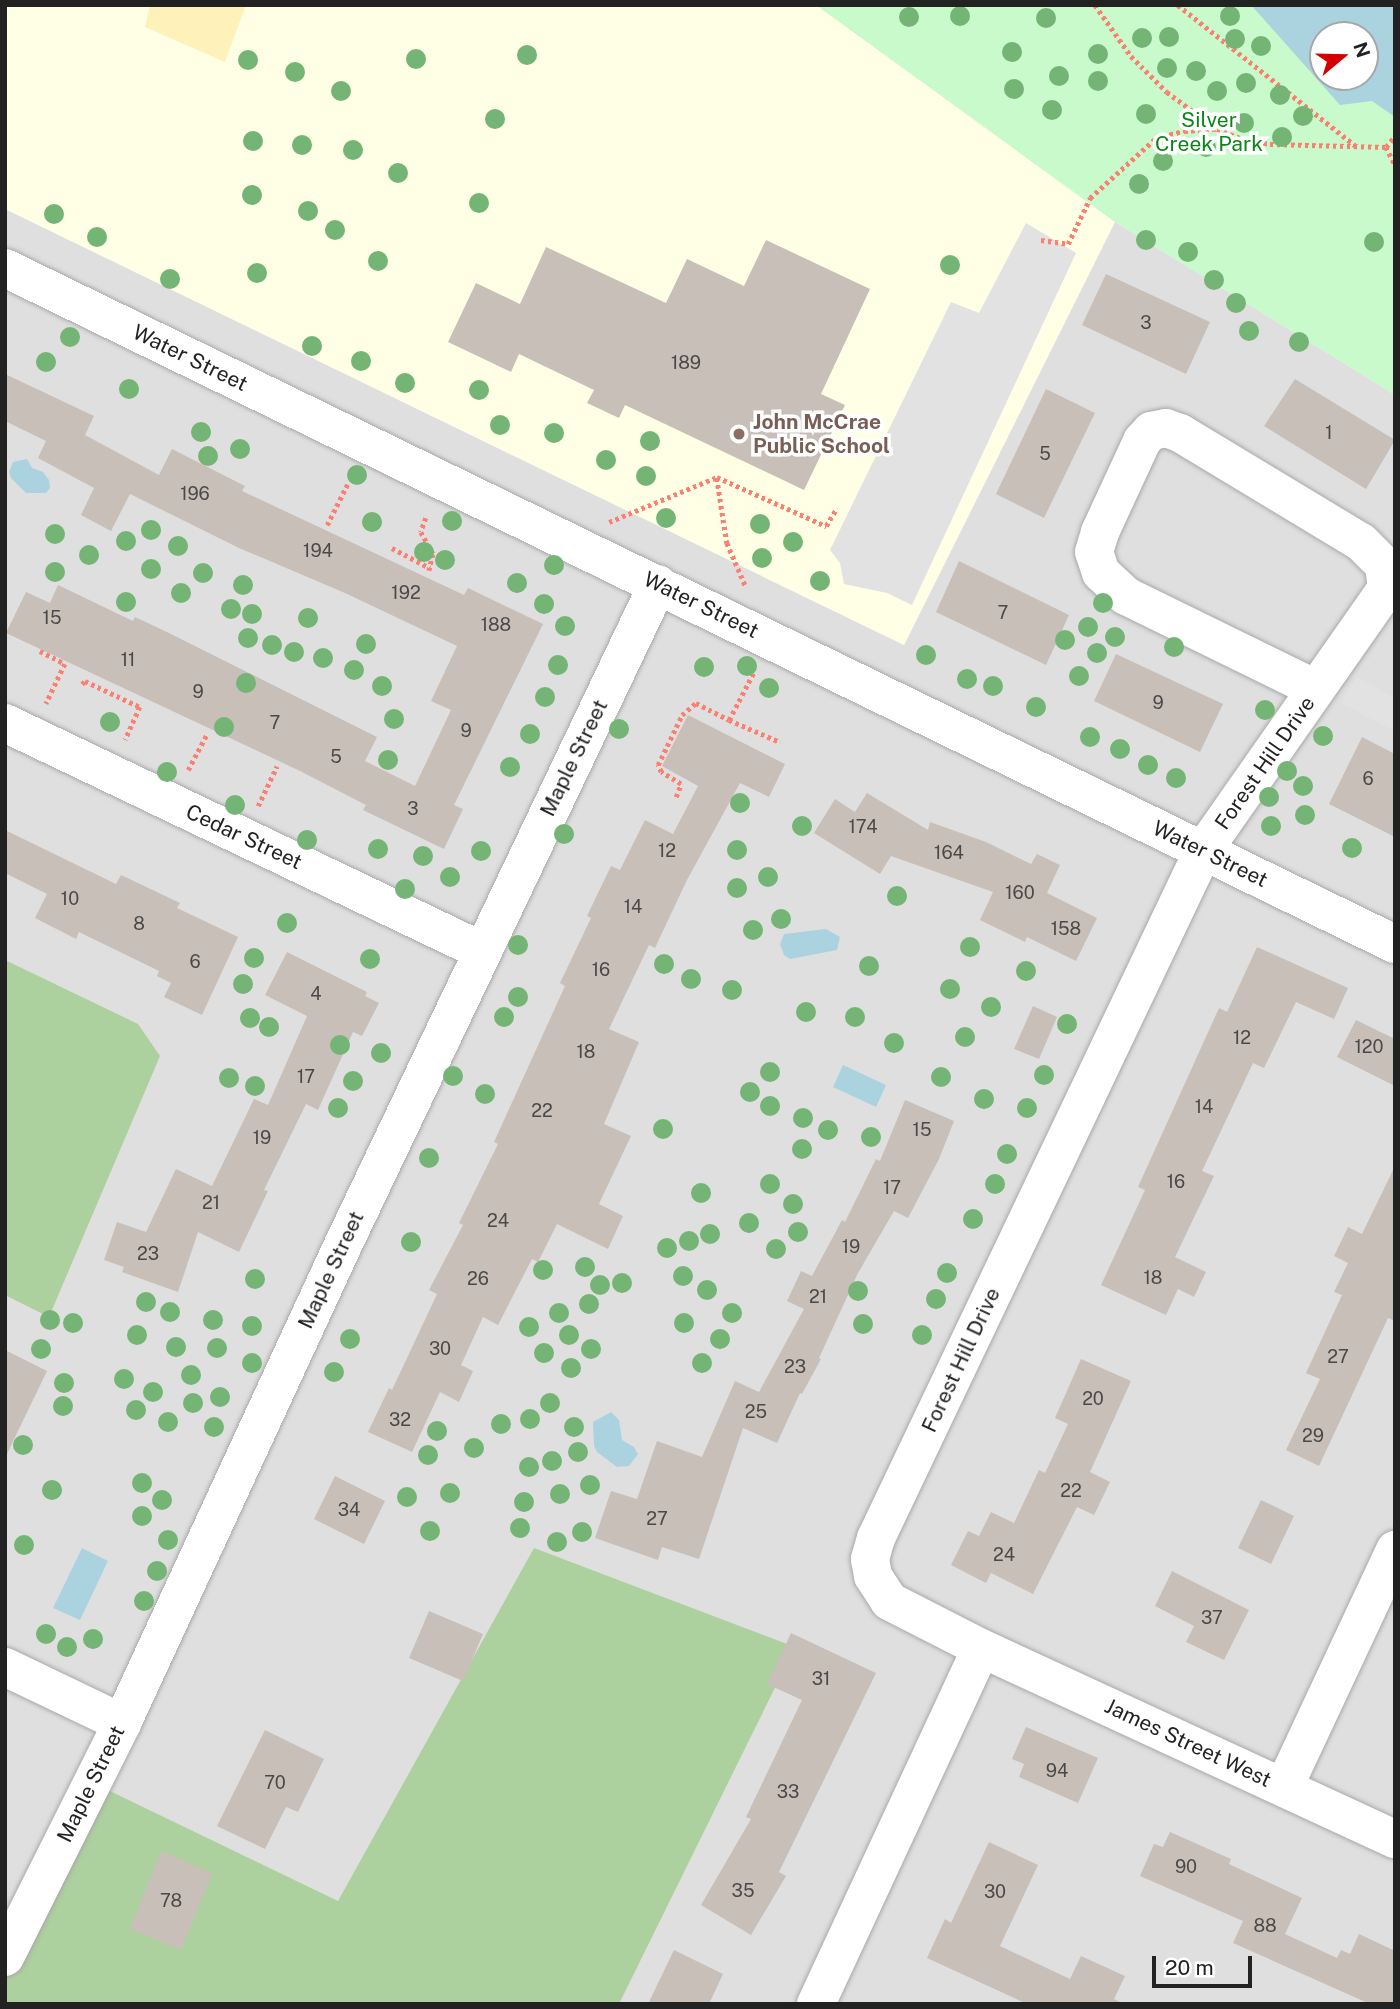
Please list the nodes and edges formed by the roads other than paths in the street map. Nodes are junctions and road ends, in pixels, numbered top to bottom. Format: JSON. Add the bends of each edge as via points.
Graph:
{"nodes":[{"id":1,"x":5,"y":268,"type":"edge"},
{"id":2,"x":658,"y":584,"type":"junction"},
{"id":3,"x":1316,"y":689,"type":"junction"},
{"id":4,"x":5,"y":723,"type":"edge"},
{"id":5,"x":1203,"y":851,"type":"junction"},
{"id":6,"x":1395,"y":944,"type":"edge"},
{"id":7,"x":482,"y":951,"type":"junction"},
{"id":8,"x":1395,"y":1550,"type":"edge"},
{"id":9,"x":981,"y":1648,"type":"junction"},
{"id":10,"x":5,"y":1667,"type":"edge"},
{"id":11,"x":121,"y":1723,"type":"junction"},
{"id":12,"x":1284,"y":1787,"type":"junction"},
{"id":13,"x":1395,"y":1839,"type":"edge"},
{"id":14,"x":5,"y":1956,"type":"edge"},
{"id":15,"x":828,"y":2000,"type":"edge"}],
"edges":[{"from":1,"to":2,"type":"street","name":"Water Street"},
{"from":2,"to":5,"type":"street","name":"Water Street"},
{"from":2,"to":7,"type":"street","name":"Maple Street"},
{"from":3,"to":3,"type":"street","name":"Forest Hill Drive","via":[[1387,588],[1384,565],[1362,542],[1180,433],[1166,428],[1151,431],[1142,441],[1100,532],[1094,552],[1101,573],[1126,596]]},
{"from":3,"to":5,"type":"street","name":"Forest Hill Drive"},
{"from":4,"to":7,"type":"street","name":"Cedar Street"},
{"from":5,"to":6,"type":"street","name":"Water Street"},
{"from":5,"to":9,"type":"street","name":"Forest Hill Drive","via":[[876,1538],[870,1559],[873,1576],[889,1601]]},
{"from":7,"to":11,"type":"street","name":"Maple Street"},
{"from":8,"to":12,"type":"street"},
{"from":9,"to":12,"type":"street","name":"James Street West"},
{"from":9,"to":15,"type":"street"},
{"from":10,"to":11,"type":"street"},
{"from":11,"to":14,"type":"street","name":"Maple Street"},
{"from":12,"to":13,"type":"street","name":"James Street West"}]}
